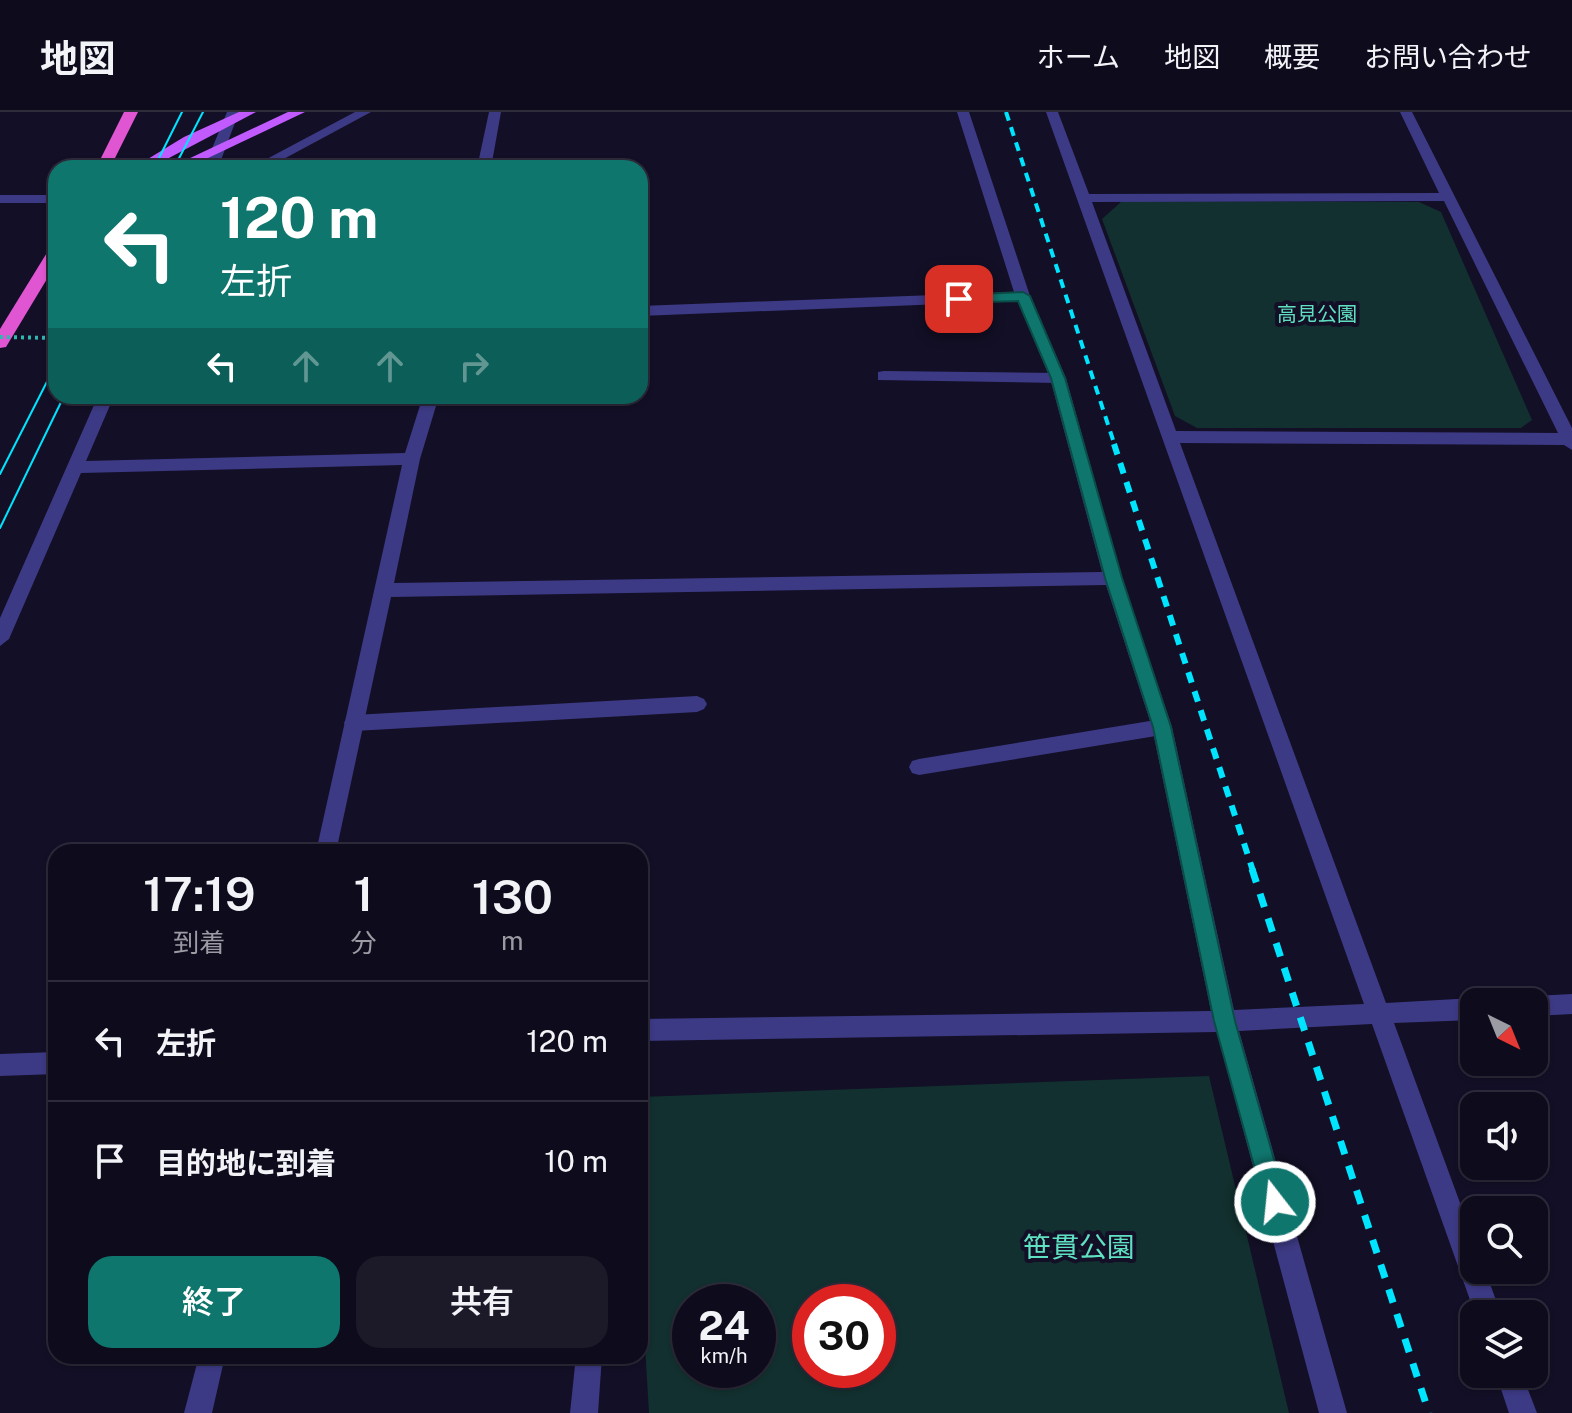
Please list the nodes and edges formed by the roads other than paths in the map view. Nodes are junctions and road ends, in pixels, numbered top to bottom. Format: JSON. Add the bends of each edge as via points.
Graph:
{"nodes":[{"id":1,"x":131,"y":112,"type":"edge"},
{"id":2,"x":247,"y":112,"type":"edge"},
{"id":3,"x":299,"y":112,"type":"edge"},
{"id":4,"x":365,"y":112,"type":"edge"},
{"id":5,"x":495,"y":112,"type":"edge"},
{"id":6,"x":963,"y":112,"type":"edge"},
{"id":7,"x":1052,"y":112,"type":"edge"},
{"id":8,"x":1406,"y":112,"type":"edge"},
{"id":9,"x":230,"y":117,"type":"edge"},
{"id":10,"x":220,"y":149,"type":"junction"},
{"id":11,"x":107,"y":160,"type":"edge"},
{"id":12,"x":154,"y":160,"type":"edge"},
{"id":13,"x":195,"y":160,"type":"edge"},
{"id":14,"x":215,"y":160,"type":"edge"},
{"id":15,"x":272,"y":160,"type":"edge"},
{"id":16,"x":486,"y":160,"type":"edge"},
{"id":17,"x":1449,"y":197,"type":"junction"},
{"id":18,"x":1084,"y":198,"type":"junction"},
{"id":19,"x":0,"y":199,"type":"edge"},
{"id":20,"x":48,"y":199,"type":"edge"},
{"id":21,"x":48,"y":264,"type":"edge"},
{"id":22,"x":1023,"y":296,"type":"junction"},
{"id":23,"x":648,"y":311,"type":"edge"},
{"id":24,"x":0,"y":343,"type":"edge"},
{"id":25,"x":884,"y":376,"type":"dead end"},
{"id":26,"x":1058,"y":378,"type":"junction"},
{"id":27,"x":102,"y":404,"type":"edge"},
{"id":28,"x":429,"y":404,"type":"edge"},
{"id":29,"x":1172,"y":437,"type":"junction"},
{"id":30,"x":1571,"y":441,"type":"edge"},
{"id":31,"x":412,"y":459,"type":"junction"},
{"id":32,"x":73,"y":467,"type":"junction"},
{"id":33,"x":1113,"y":578,"type":"junction"},
{"id":34,"x":384,"y":590,"type":"junction"},
{"id":35,"x":0,"y":639,"type":"edge"},
{"id":36,"x":697,"y":704,"type":"dead end"},
{"id":37,"x":354,"y":723,"type":"junction"},
{"id":38,"x":1162,"y":727,"type":"junction"},
{"id":39,"x":919,"y":767,"type":"dead end"},
{"id":40,"x":328,"y":844,"type":"edge"},
{"id":41,"x":1572,"y":1004,"type":"edge"},
{"id":42,"x":1548,"y":1005,"type":"edge"},
{"id":43,"x":1460,"y":1010,"type":"edge"},
{"id":44,"x":1381,"y":1014,"type":"junction"},
{"id":45,"x":1225,"y":1021,"type":"junction"},
{"id":46,"x":648,"y":1030,"type":"edge"},
{"id":47,"x":48,"y":1063,"type":"edge"},
{"id":48,"x":0,"y":1065,"type":"edge"},
{"id":49,"x":1483,"y":1300,"type":"edge"},
{"id":50,"x":210,"y":1364,"type":"edge"},
{"id":51,"x":588,"y":1364,"type":"edge"},
{"id":52,"x":1514,"y":1388,"type":"edge"},
{"id":53,"x":198,"y":1413,"type":"edge"},
{"id":54,"x":584,"y":1413,"type":"edge"},
{"id":55,"x":1333,"y":1413,"type":"edge"},
{"id":56,"x":1523,"y":1413,"type":"edge"}],
"edges":[{"from":1,"to":11,"type":"highway"},
{"from":2,"to":9,"type":"main road"},
{"from":3,"to":10,"type":"main road"},
{"from":4,"to":15,"type":"street"},
{"from":5,"to":16,"type":"street"},
{"from":6,"to":22,"type":"street"},
{"from":7,"to":18,"type":"street"},
{"from":8,"to":17,"type":"street"},
{"from":9,"to":10,"type":"street"},
{"from":9,"to":12,"type":"main road"},
{"from":10,"to":13,"type":"main road"},
{"from":10,"to":14,"type":"street"},
{"from":17,"to":18,"type":"street"},
{"from":17,"to":30,"type":"street"},
{"from":18,"to":29,"type":"street"},
{"from":19,"to":20,"type":"street"},
{"from":21,"to":24,"type":"highway"},
{"from":22,"to":23,"type":"street"},
{"from":22,"to":26,"type":"street"},
{"from":25,"to":26,"type":"street"},
{"from":26,"to":33,"type":"street"},
{"from":27,"to":32,"type":"street"},
{"from":28,"to":31,"type":"street"},
{"from":29,"to":30,"type":"street"},
{"from":29,"to":44,"type":"street"},
{"from":31,"to":32,"type":"street"},
{"from":31,"to":34,"type":"street"},
{"from":32,"to":35,"type":"street"},
{"from":33,"to":34,"type":"street"},
{"from":33,"to":38,"type":"street"},
{"from":34,"to":37,"type":"street"},
{"from":36,"to":37,"type":"street"},
{"from":37,"to":40,"type":"street"},
{"from":38,"to":39,"type":"street"},
{"from":38,"to":45,"type":"street"},
{"from":41,"to":42,"type":"street"},
{"from":43,"to":44,"type":"street"},
{"from":44,"to":45,"type":"street"},
{"from":44,"to":49,"type":"street"},
{"from":45,"to":46,"type":"street"},
{"from":45,"to":55,"type":"street"},
{"from":47,"to":48,"type":"street"},
{"from":50,"to":53,"type":"street"},
{"from":51,"to":54,"type":"street"},
{"from":52,"to":56,"type":"street"}]}
